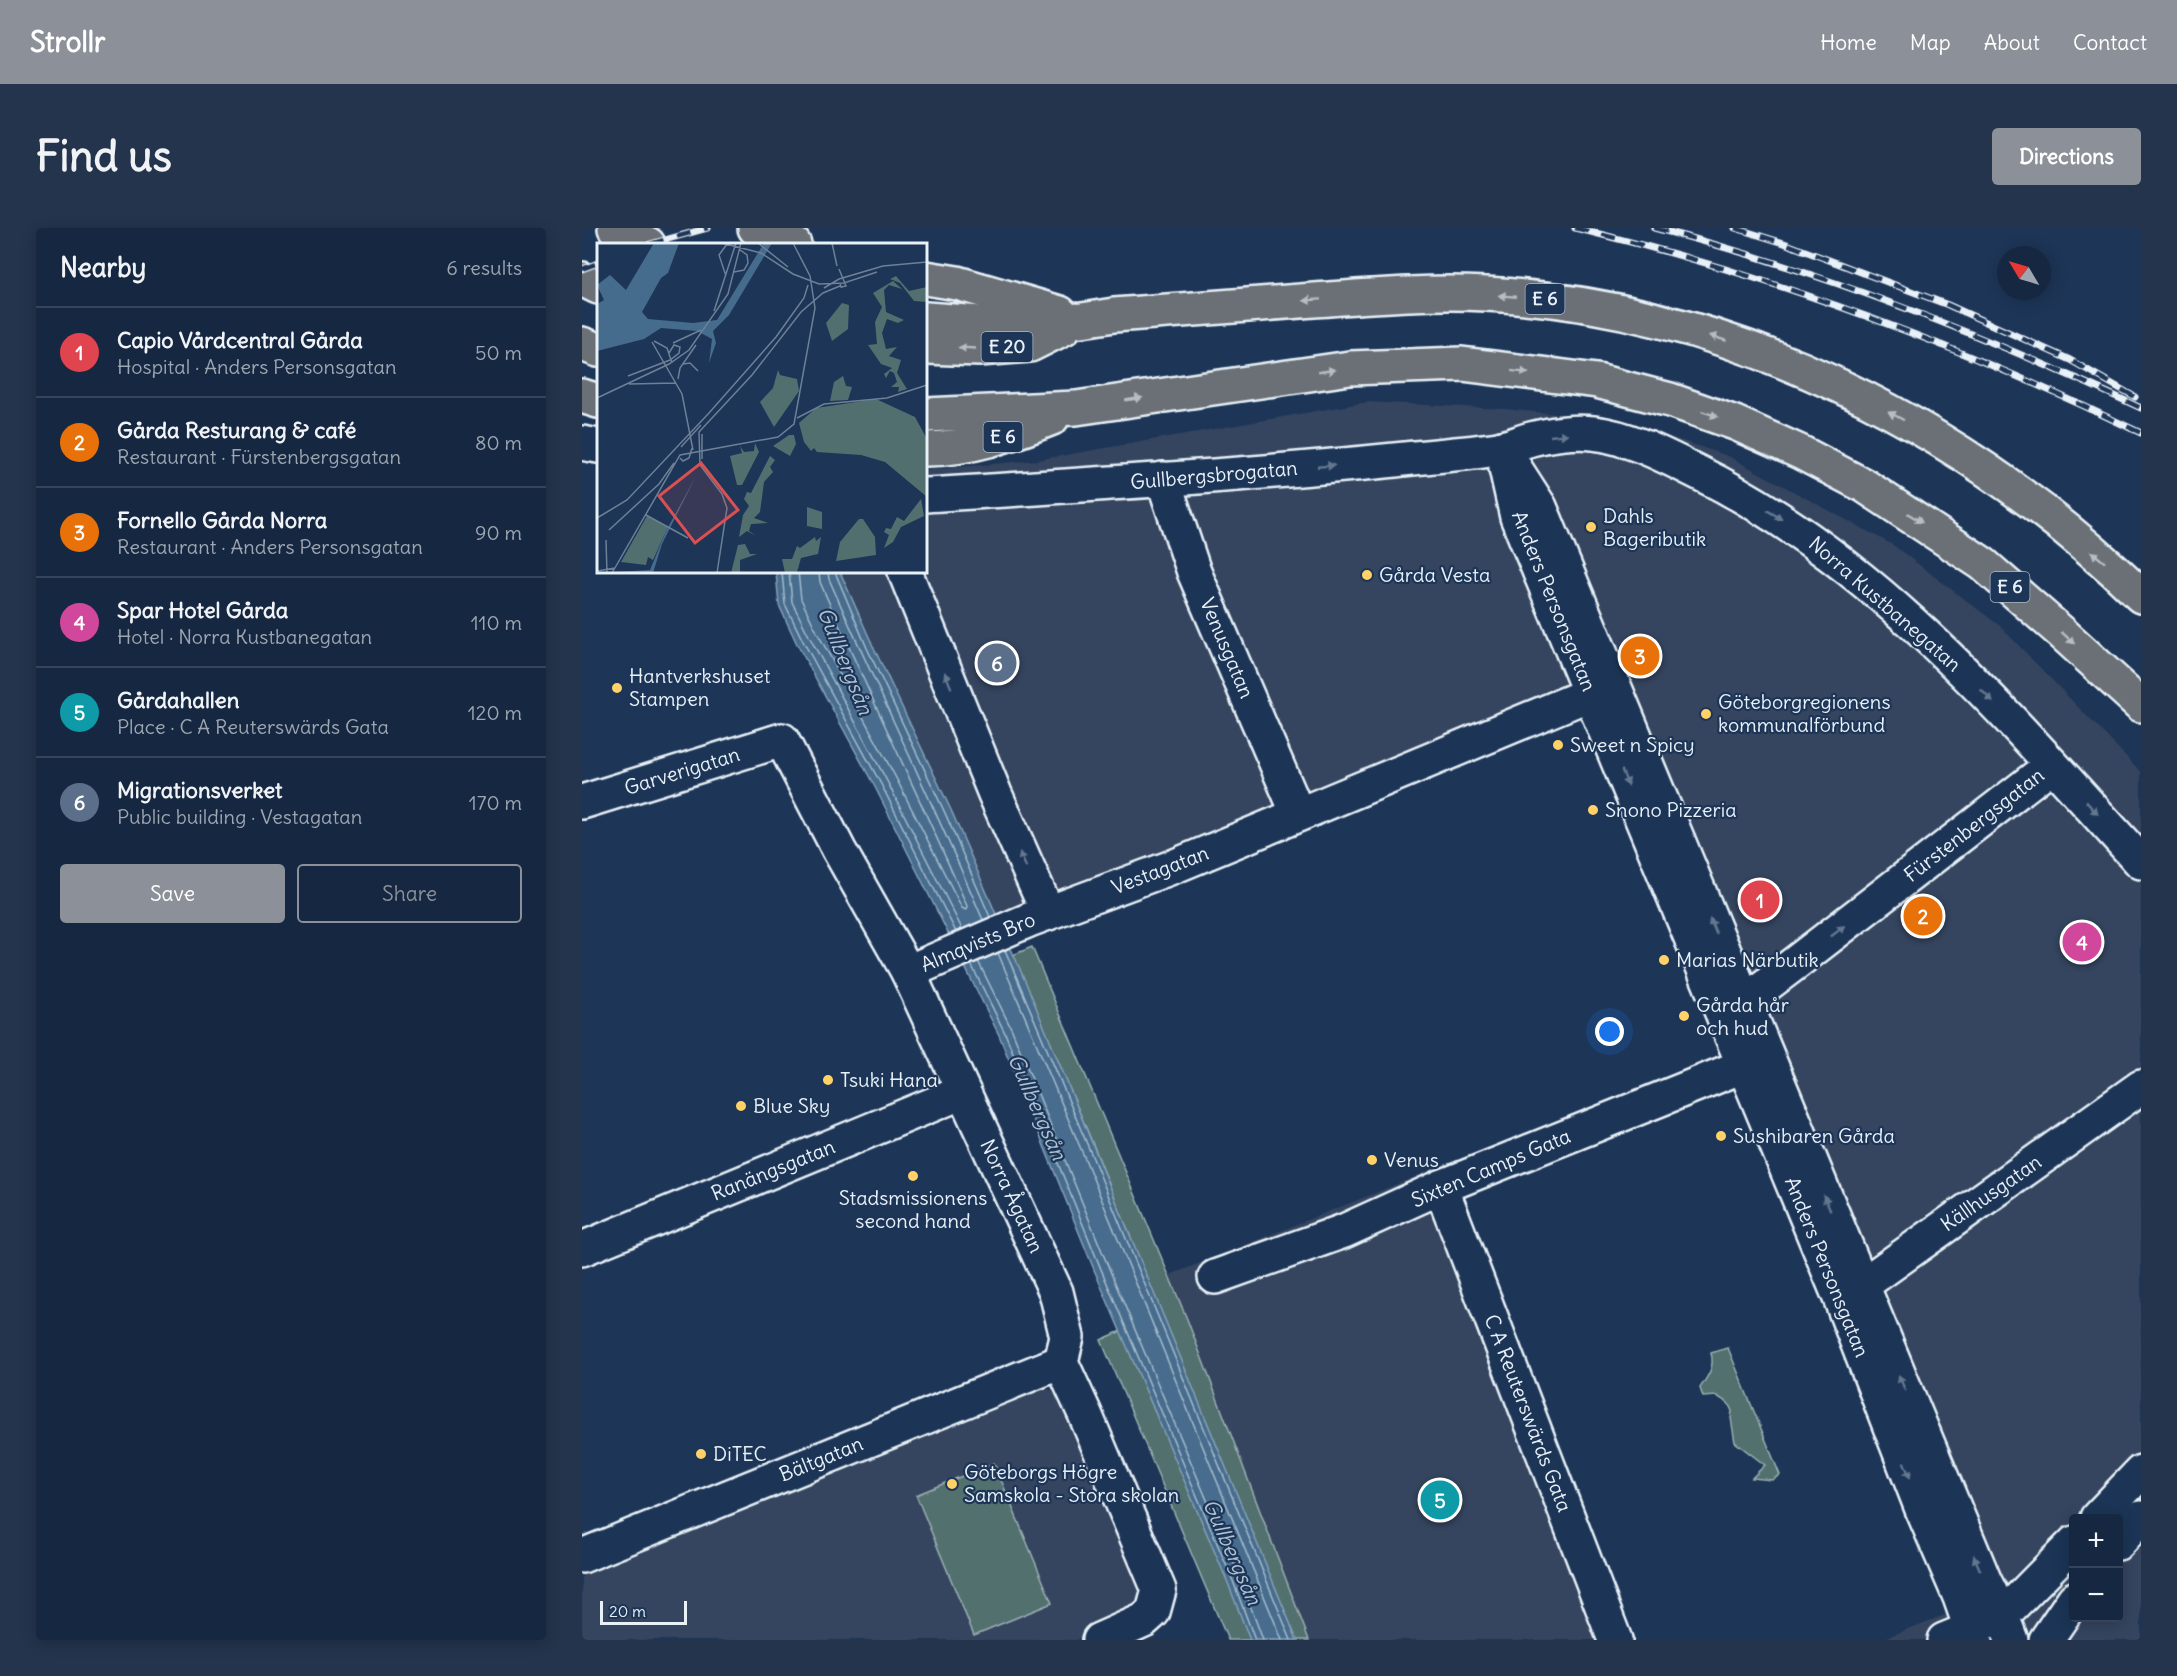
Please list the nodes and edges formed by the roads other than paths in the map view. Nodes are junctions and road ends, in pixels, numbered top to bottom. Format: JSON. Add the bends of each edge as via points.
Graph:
{"nodes":[{"id":1,"x":615,"y":228,"type":"edge"},
{"id":2,"x":755,"y":228,"type":"edge"},
{"id":3,"x":646,"y":243,"type":"edge"},
{"id":4,"x":792,"y":243,"type":"edge"},
{"id":5,"x":927,"y":278,"type":"edge"},
{"id":6,"x":582,"y":279,"type":"edge"},
{"id":7,"x":597,"y":286,"type":"edge"},
{"id":8,"x":927,"y":319,"type":"edge"},
{"id":9,"x":1082,"y":320,"type":"junction"},
{"id":10,"x":582,"y":344,"type":"edge"},
{"id":11,"x":927,"y":346,"type":"edge"},
{"id":12,"x":597,"y":350,"type":"edge"},
{"id":13,"x":582,"y":396,"type":"edge"},
{"id":14,"x":597,"y":401,"type":"edge"},
{"id":15,"x":1076,"y":408,"type":"junction"},
{"id":16,"x":927,"y":415,"type":"edge"},
{"id":17,"x":582,"y":443,"type":"edge"},
{"id":18,"x":597,"y":446,"type":"edge"},
{"id":19,"x":1502,"y":448,"type":"junction"},
{"id":20,"x":927,"y":449,"type":"edge"},
{"id":21,"x":1163,"y":479,"type":"junction"},
{"id":22,"x":927,"y":495,"type":"edge"},
{"id":23,"x":910,"y":584,"type":"edge"},
{"id":24,"x":2141,"y":596,"type":"edge"},
{"id":25,"x":1602,"y":688,"type":"junction"},
{"id":26,"x":2141,"y":705,"type":"edge"},
{"id":27,"x":782,"y":741,"type":"joint"},
{"id":28,"x":2052,"y":765,"type":"junction"},
{"id":29,"x":582,"y":802,"type":"edge"},
{"id":30,"x":1298,"y":814,"type":"junction"},
{"id":31,"x":2141,"y":862,"type":"edge"},
{"id":32,"x":1048,"y":913,"type":"junction"},
{"id":33,"x":908,"y":972,"type":"junction"},
{"id":34,"x":1733,"y":1007,"type":"junction"},
{"id":35,"x":1755,"y":1061,"type":"junction"},
{"id":36,"x":2141,"y":1087,"type":"edge"},
{"id":37,"x":963,"y":1092,"type":"junction"},
{"id":38,"x":1441,"y":1186,"type":"junction"},
{"id":39,"x":582,"y":1249,"type":"edge"},
{"id":40,"x":1215,"y":1277,"type":"dead end"},
{"id":41,"x":1851,"y":1292,"type":"junction"},
{"id":42,"x":1061,"y":1362,"type":"junction"},
{"id":43,"x":2141,"y":1472,"type":"edge"},
{"id":44,"x":2101,"y":1514,"type":"edge"},
{"id":45,"x":2141,"y":1518,"type":"edge"},
{"id":46,"x":2123,"y":1538,"type":"edge"},
{"id":47,"x":2069,"y":1548,"type":"edge"},
{"id":48,"x":582,"y":1556,"type":"edge"},
{"id":49,"x":2069,"y":1605,"type":"edge"},
{"id":50,"x":2007,"y":1628,"type":"edge"},
{"id":51,"x":1964,"y":1636,"type":"edge"},
{"id":52,"x":1098,"y":1640,"type":"edge"},
{"id":53,"x":1615,"y":1640,"type":"edge"},
{"id":54,"x":2046,"y":1640,"type":"edge"}],
"edges":[{"from":1,"to":3,"type":"highway"},
{"from":2,"to":4,"type":"highway"},
{"from":5,"to":9,"type":"highway","via":[[957,283]]},
{"from":6,"to":7,"type":"highway"},
{"from":8,"to":9,"type":"highway","number":"E 6","via":[[994,324]]},
{"from":9,"to":11,"type":"highway","number":"E 20","one_way":true,"via":[[1030,345],[979,349]]},
{"from":24,"to":9,"type":"highway","number":"E 6","one_way":true,"via":[[2035,506],[1908,422],[1821,376],[1770,355],[1636,315],[1563,300],[1407,294]]},
{"from":10,"to":12,"type":"highway"},
{"from":13,"to":14,"type":"highway"},
{"from":15,"to":16,"type":"highway","number":"E 6"},
{"from":15,"to":20,"type":"highway","number":"E 6","via":[[1005,437]]},
{"from":15,"to":26,"type":"highway","number":"E 6","one_way":true,"via":[[1350,368],[1462,364],[1597,381],[1670,400],[1736,423],[1800,452],[1924,523],[1983,564]]},
{"from":17,"to":18,"type":"street"},
{"from":21,"to":19,"type":"street","name":"Gullbergsbrogatan","one_way":true},
{"from":19,"to":25,"type":"street","name":"Anders Personsgatan","via":[[1540,507]]},
{"from":19,"to":28,"type":"street","name":"Norra Kustbanegatan","one_way":true,"via":[[1536,438],[1595,433],[1639,446],[1725,485],[1801,531],[1869,585],[1984,693]]},
{"from":21,"to":22,"type":"street","name":"Gullbergsbrogatan"},
{"from":21,"to":30,"type":"street","name":"Venusgatan","via":[[1194,572]]},
{"from":32,"to":23,"type":"street","one_way":true},
{"from":25,"to":30,"type":"street","name":"Vestagatan"},
{"from":25,"to":34,"type":"street","name":"Anders Personsgatan"},
{"from":27,"to":29,"type":"street","name":"Garverigatan"},
{"from":27,"to":33,"type":"street","name":"Norra Ågatan","via":[[838,850]]},
{"from":28,"to":31,"type":"street","name":"Norra Kustbanegatan","one_way":true},
{"from":34,"to":28,"type":"street","name":"Fürstenbergsgatan","one_way":true},
{"from":30,"to":32,"type":"street","name":"Vestagatan","via":[[1175,866]]},
{"from":32,"to":33,"type":"street","name":"Almqvists Bro"},
{"from":33,"to":37,"type":"street","name":"Norra Ågatan"},
{"from":34,"to":35,"type":"street","name":"Anders Personsgatan"},
{"from":35,"to":38,"type":"street","name":"Sixten Camps Gata"},
{"from":35,"to":41,"type":"street","name":"Anders Personsgatan"},
{"from":36,"to":41,"type":"street","name":"Källhusgatan"},
{"from":37,"to":39,"type":"street","name":"Ranängsgatan"},
{"from":37,"to":42,"type":"street","name":"Norra Ågatan","via":[[1056,1292],[1067,1337]]},
{"from":38,"to":40,"type":"street","name":"Sixten Camps Gata","via":[[1344,1232]]},
{"from":38,"to":53,"type":"street","name":"C A Reuterswärds Gata"},
{"from":50,"to":41,"type":"street","name":"Anders Personsgatan","one_way":true},
{"from":41,"to":51,"type":"street","name":"Anders Personsgatan","one_way":true},
{"from":42,"to":48,"type":"street","name":"Bältgatan"},
{"from":42,"to":52,"type":"street","via":[[1159,1590],[1153,1612],[1144,1620]]},
{"from":43,"to":44,"type":"street"},
{"from":45,"to":46,"type":"street"},
{"from":47,"to":50,"type":"street"},
{"from":49,"to":54,"type":"street"},
{"from":50,"to":51,"type":"street"}]}
